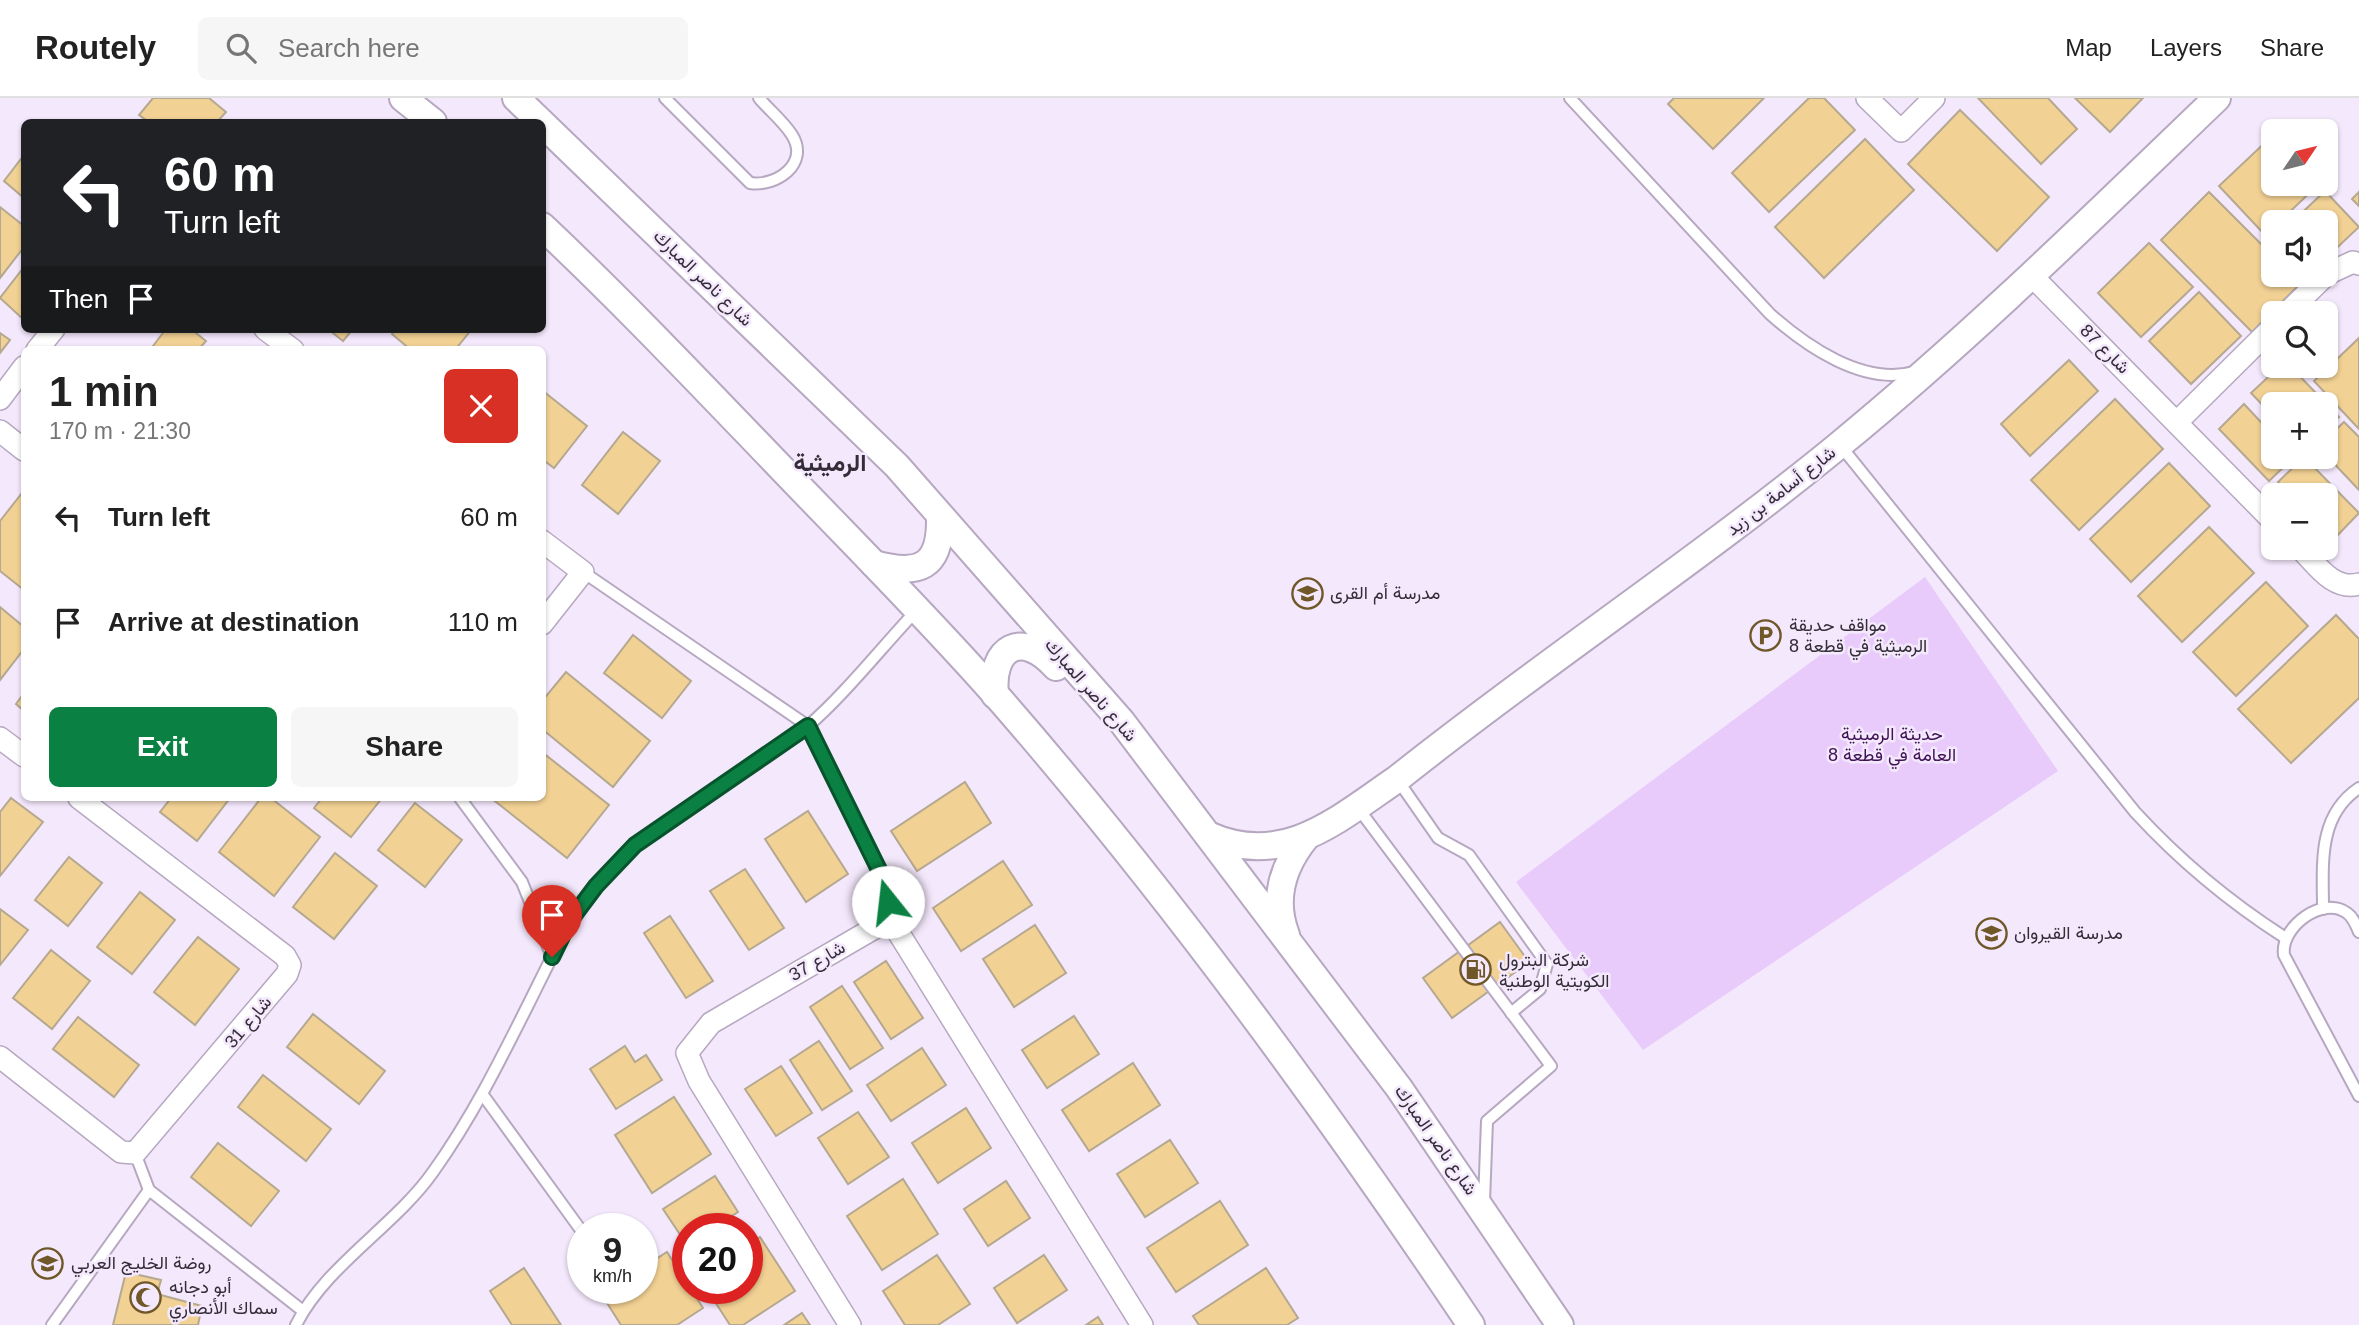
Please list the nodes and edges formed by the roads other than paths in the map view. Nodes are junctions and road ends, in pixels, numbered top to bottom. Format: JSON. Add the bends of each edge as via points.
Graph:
{"nodes":[{"id":1,"x":403,"y":98,"type":"edge"},
{"id":2,"x":665,"y":98,"type":"edge"},
{"id":3,"x":758,"y":98,"type":"edge"},
{"id":4,"x":1570,"y":98,"type":"edge"},
{"id":5,"x":1867,"y":98,"type":"edge"},
{"id":6,"x":1934,"y":98,"type":"edge"},
{"id":7,"x":2214,"y":99,"type":"edge"},
{"id":8,"x":522,"y":101,"type":"edge"},
{"id":9,"x":429,"y":119,"type":"edge"},
{"id":10,"x":540,"y":119,"type":"edge"},
{"id":11,"x":546,"y":124,"type":"edge"},
{"id":12,"x":546,"y":230,"type":"edge"},
{"id":13,"x":2359,"y":264,"type":"edge"},
{"id":14,"x":2033,"y":277,"type":"junction"},
{"id":15,"x":2299,"y":301,"type":"edge"},
{"id":16,"x":270,"y":333,"type":"edge"},
{"id":17,"x":2261,"y":339,"type":"edge"},
{"id":18,"x":288,"y":346,"type":"edge"},
{"id":19,"x":1929,"y":367,"type":"junction"},
{"id":20,"x":21,"y":371,"type":"edge"},
{"id":21,"x":0,"y":399,"type":"edge"},
{"id":22,"x":2177,"y":422,"type":"junction"},
{"id":23,"x":0,"y":431,"type":"edge"},
{"id":24,"x":1840,"y":445,"type":"junction"},
{"id":25,"x":21,"y":448,"type":"edge"},
{"id":26,"x":2261,"y":509,"type":"edge"},
{"id":27,"x":940,"y":517,"type":"junction"},
{"id":28,"x":546,"y":544,"type":"edge"},
{"id":29,"x":2312,"y":560,"type":"edge"},
{"id":30,"x":874,"y":564,"type":"junction"},
{"id":31,"x":583,"y":572,"type":"junction"},
{"id":32,"x":2359,"y":584,"type":"edge"},
{"id":33,"x":916,"y":611,"type":"junction"},
{"id":34,"x":546,"y":619,"type":"edge"},
{"id":35,"x":995,"y":695,"type":"junction"},
{"id":36,"x":1122,"y":722,"type":"junction"},
{"id":37,"x":808,"y":726,"type":"junction"},
{"id":38,"x":0,"y":738,"type":"edge"},
{"id":39,"x":21,"y":754,"type":"edge"},
{"id":40,"x":1397,"y":779,"type":"junction"},
{"id":41,"x":2359,"y":788,"type":"edge"},
{"id":42,"x":83,"y":801,"type":"edge"},
{"id":43,"x":462,"y":801,"type":"edge"},
{"id":44,"x":1357,"y":807,"type":"junction"},
{"id":45,"x":1208,"y":835,"type":"junction"},
{"id":46,"x":1307,"y":836,"type":"junction"},
{"id":47,"x":2323,"y":909,"type":"junction"},
{"id":48,"x":890,"y":919,"type":"junction"},
{"id":49,"x":2359,"y":932,"type":"edge"},
{"id":50,"x":2284,"y":937,"type":"junction"},
{"id":51,"x":1289,"y":942,"type":"junction"},
{"id":52,"x":552,"y":957,"type":"junction"},
{"id":53,"x":1511,"y":1013,"type":"junction"},
{"id":54,"x":0,"y":1057,"type":"edge"},
{"id":55,"x":483,"y":1095,"type":"junction"},
{"id":56,"x":2359,"y":1096,"type":"edge"},
{"id":57,"x":135,"y":1153,"type":"junction"},
{"id":58,"x":149,"y":1190,"type":"junction"},
{"id":59,"x":1483,"y":1208,"type":"junction"},
{"id":60,"x":569,"y":1213,"type":"edge"},
{"id":61,"x":303,"y":1311,"type":"junction"},
{"id":62,"x":52,"y":1325,"type":"edge"},
{"id":63,"x":296,"y":1325,"type":"edge"},
{"id":64,"x":850,"y":1325,"type":"edge"},
{"id":65,"x":1142,"y":1325,"type":"edge"},
{"id":66,"x":1471,"y":1325,"type":"edge"},
{"id":67,"x":1560,"y":1325,"type":"edge"}],
"edges":[{"from":1,"to":9,"type":"street"},
{"from":2,"to":3,"type":"lane","via":[[750,183],[764,185],[788,173],[796,161],[796,147],[793,136]]},
{"from":4,"to":19,"type":"lane","via":[[1789,331],[1828,356],[1876,372],[1905,374]]},
{"from":5,"to":6,"type":"street","via":[[1900,131]]},
{"from":7,"to":14,"type":"street","name":"شارع أسامة بن زيد"},
{"from":8,"to":10,"type":"street","name":"شارع ناصر المبارك"},
{"from":11,"to":27,"type":"street","name":"شارع ناصر المبارك","via":[[897,466]]},
{"from":12,"to":30,"type":"street","via":[[615,295]]},
{"from":13,"to":15,"type":"street","via":[[2353,262],[2327,274]]},
{"from":14,"to":19,"type":"street","name":"شارع أسامة بن زيد"},
{"from":14,"to":22,"type":"street","name":"شارع 87"},
{"from":16,"to":18,"type":"street"},
{"from":17,"to":22,"type":"street"},
{"from":19,"to":24,"type":"street","name":"شارع أسامة بن زيد"},
{"from":20,"to":21,"type":"street"},
{"from":22,"to":26,"type":"street","name":"شارع 87"},
{"from":23,"to":25,"type":"street"},
{"from":24,"to":40,"type":"street","name":"شارع أسامة بن زيد"},
{"from":24,"to":50,"type":"lane","via":[[2144,822],[2189,868]]},
{"from":27,"to":30,"type":"street","via":[[938,548],[925,564],[898,570]]},
{"from":27,"to":36,"type":"street","name":"شارع ناصر المبارك"},
{"from":28,"to":31,"type":"street"},
{"from":29,"to":32,"type":"street","via":[[2334,583]]},
{"from":30,"to":33,"type":"street"},
{"from":31,"to":34,"type":"street"},
{"from":31,"to":37,"type":"lane"},
{"from":33,"to":35,"type":"street"},
{"from":33,"to":37,"type":"lane"},
{"from":35,"to":36,"type":"street","via":[[993,675],[1000,658],[1016,646],[1028,645],[1043,653],[1100,716]]},
{"from":35,"to":66,"type":"street","via":[[1143,873],[1264,1030],[1386,1197]]},
{"from":36,"to":45,"type":"street","name":"شارع ناصر المبارك"},
{"from":37,"to":48,"type":"lane","via":[[887,886]]},
{"from":37,"to":52,"type":"lane","via":[[635,845],[569,922]]},
{"from":38,"to":39,"type":"street"},
{"from":40,"to":44,"type":"street","name":"شارع أسامة بن زيد"},
{"from":40,"to":53,"type":"lane","via":[[1438,838],[1469,855],[1547,964],[1541,989]]},
{"from":41,"to":47,"type":"lane","via":[[2341,804],[2326,832]]},
{"from":42,"to":57,"type":"street","name":"شارع 31","via":[[285,956],[290,965]]},
{"from":43,"to":52,"type":"lane","via":[[522,882]]},
{"from":44,"to":46,"type":"street","name":"شارع أسامة بن زيد"},
{"from":44,"to":53,"type":"lane"},
{"from":45,"to":46,"type":"street","name":"شارع أسامة بن زيد","via":[[1235,845],[1265,848]]},
{"from":45,"to":51,"type":"street","name":"شارع ناصر المبارك"},
{"from":46,"to":51,"type":"street","name":"شارع أسامة بن زيد","via":[[1289,863],[1280,894]]},
{"from":47,"to":49,"type":"lane","via":[[2346,912]]},
{"from":47,"to":50,"type":"lane","via":[[2294,924]]},
{"from":48,"to":64,"type":"street","name":"شارع 37","via":[[711,1023],[687,1053],[699,1081]]},
{"from":48,"to":65,"type":"street"},
{"from":50,"to":56,"type":"lane","via":[[2284,955]]},
{"from":51,"to":59,"type":"street","name":"شارع ناصر المبارك"},
{"from":52,"to":55,"type":"lane"},
{"from":53,"to":59,"type":"lane","via":[[1551,1066],[1487,1121]]},
{"from":54,"to":57,"type":"street","via":[[121,1152]]},
{"from":55,"to":60,"type":"lane"},
{"from":55,"to":61,"type":"lane","via":[[431,1175]]},
{"from":57,"to":58,"type":"lane"},
{"from":58,"to":61,"type":"lane"},
{"from":58,"to":62,"type":"lane"},
{"from":59,"to":67,"type":"street","name":"شارع ناصر المبارك"},
{"from":61,"to":63,"type":"lane"}]}
